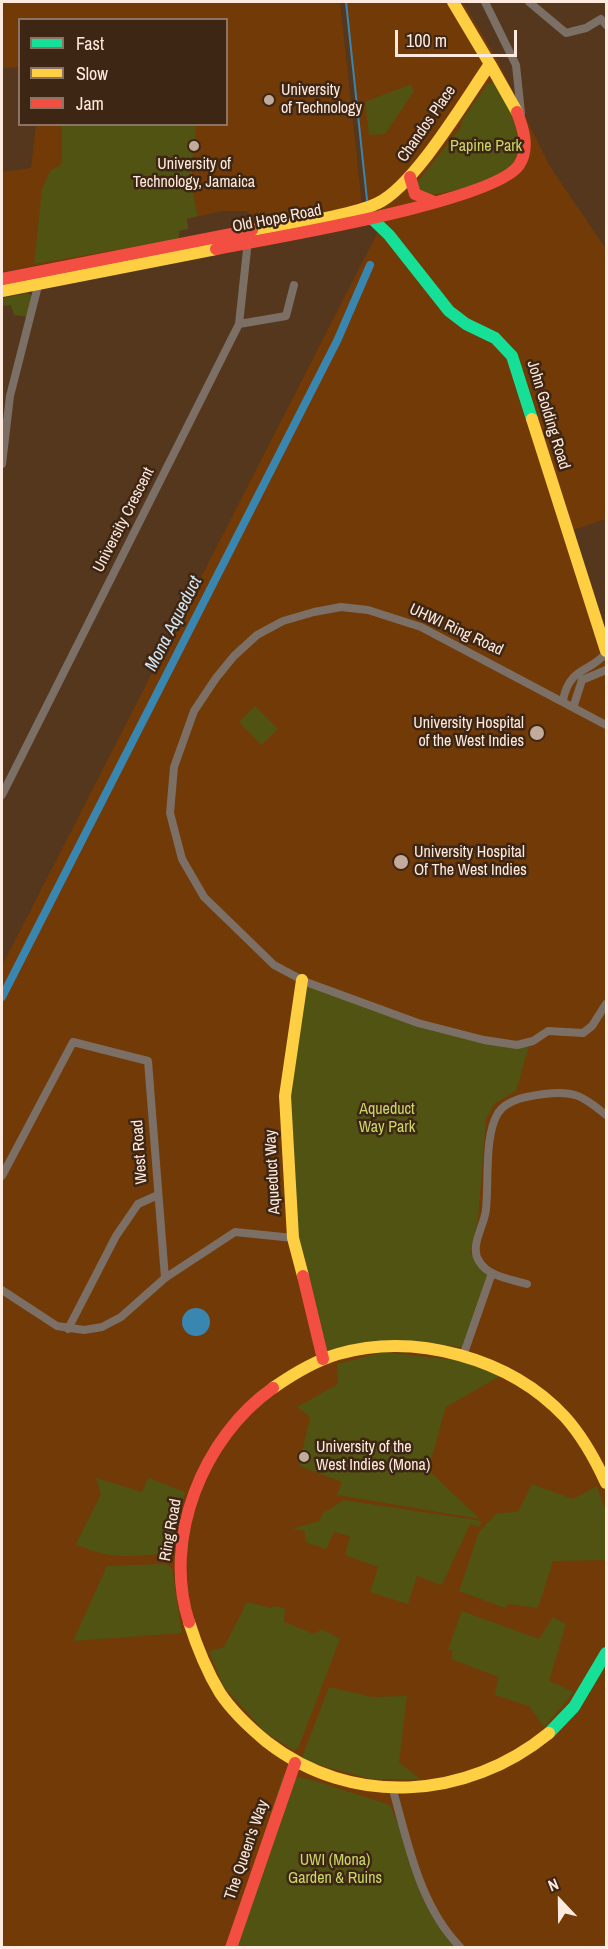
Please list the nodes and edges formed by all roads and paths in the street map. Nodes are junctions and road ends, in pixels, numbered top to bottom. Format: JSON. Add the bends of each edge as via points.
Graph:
{"nodes":[{"id":1,"x":453,"y":2,"type":"edge"},
{"id":2,"x":484,"y":2,"type":"edge"},
{"id":3,"x":529,"y":2,"type":"edge"},
{"id":4,"x":605,"y":19,"type":"edge"},
{"id":5,"x":490,"y":64,"type":"junction"},
{"id":6,"x":522,"y":130,"type":"junction"},
{"id":7,"x":410,"y":177,"type":"junction"},
{"id":8,"x":387,"y":199,"type":"joint"},
{"id":9,"x":434,"y":202,"type":"junction"},
{"id":10,"x":366,"y":213,"type":"junction"},
{"id":11,"x":247,"y":250,"type":"dead end"},
{"id":12,"x":40,"y":277,"type":"junction"},
{"id":13,"x":2,"y":279,"type":"edge"},
{"id":14,"x":294,"y":285,"type":"dead end"},
{"id":15,"x":2,"y":291,"type":"edge"},
{"id":16,"x":239,"y":324,"type":"junction"},
{"id":17,"x":2,"y":464,"type":"edge"},
{"id":18,"x":606,"y":652,"type":"edge"},
{"id":19,"x":606,"y":670,"type":"edge"},
{"id":20,"x":563,"y":700,"type":"junction"},
{"id":21,"x":574,"y":705,"type":"junction"},
{"id":22,"x":606,"y":725,"type":"edge"},
{"id":23,"x":2,"y":795,"type":"edge"},
{"id":24,"x":302,"y":980,"type":"junction"},
{"id":25,"x":606,"y":1005,"type":"edge"},
{"id":26,"x":606,"y":1115,"type":"edge"},
{"id":27,"x":2,"y":1176,"type":"edge"},
{"id":28,"x":158,"y":1195,"type":"junction"},
{"id":29,"x":293,"y":1238,"type":"junction"},
{"id":30,"x":492,"y":1273,"type":"junction"},
{"id":31,"x":165,"y":1278,"type":"junction"},
{"id":32,"x":527,"y":1284,"type":"dead end"},
{"id":33,"x":2,"y":1290,"type":"edge"},
{"id":34,"x":68,"y":1329,"type":"junction"},
{"id":35,"x":463,"y":1356,"type":"junction"},
{"id":36,"x":323,"y":1359,"type":"junction"},
{"id":37,"x":606,"y":1483,"type":"edge"},
{"id":38,"x":606,"y":1653,"type":"edge"},
{"id":39,"x":295,"y":1763,"type":"junction"},
{"id":40,"x":393,"y":1790,"type":"junction"},
{"id":41,"x":231,"y":1947,"type":"edge"},
{"id":42,"x":461,"y":1947,"type":"edge"}],
"edges":[{"from":1,"to":5,"type":"street"},
{"from":2,"to":6,"type":"street","via":[[516,65]]},
{"from":3,"to":4,"type":"street","via":[[566,33]]},
{"from":5,"to":6,"type":"street","via":[[508,93]]},
{"from":5,"to":7,"type":"street","name":"Chandos Place"},
{"from":6,"to":9,"type":"street","name":"Old Hope Road","via":[[523,159],[504,178],[476,191]]},
{"from":7,"to":8,"type":"street","name":"Chandos Place"},
{"from":7,"to":9,"type":"street","via":[[415,195]]},
{"from":8,"to":10,"type":"street","name":"Old Hope Road"},
{"from":9,"to":10,"type":"street","name":"Old Hope Road"},
{"from":10,"to":12,"type":"street","name":"Old Hope Road"},
{"from":10,"to":18,"type":"street","name":"John Golding Road","via":[[389,235],[449,311],[495,338],[512,356]]},
{"from":11,"to":16,"type":"street","name":"University Crescent"},
{"from":12,"to":13,"type":"street","name":"Old Hope Road"},
{"from":12,"to":15,"type":"street","name":"Old Hope Road"},
{"from":12,"to":17,"type":"street","via":[[10,396]]},
{"from":14,"to":16,"type":"street","via":[[286,316]]},
{"from":16,"to":23,"type":"street","name":"University Crescent"},
{"from":18,"to":20,"type":"street","via":[[575,674]]},
{"from":19,"to":21,"type":"street","via":[[582,680]]},
{"from":20,"to":21,"type":"street","name":"UHWI Ring Road"},
{"from":20,"to":24,"type":"street","name":"UHWI Ring Road","via":[[421,627],[363,610],[334,608],[283,621],[257,635],[234,656],[194,711],[174,767],[170,788],[173,828],[182,859],[204,897],[274,965]]},
{"from":21,"to":22,"type":"street","name":"UHWI Ring Road"},
{"from":24,"to":25,"type":"street","name":"UHWI Ring Road","via":[[412,1021],[517,1045],[548,1031],[583,1033]]},
{"from":24,"to":29,"type":"street","name":"Aqueduct Way","via":[[285,1096]]},
{"from":26,"to":30,"type":"street","via":[[577,1094],[560,1092],[520,1099],[499,1112],[493,1126],[486,1211],[475,1248],[477,1260]]},
{"from":27,"to":28,"type":"street","name":"West Road","via":[[68,1047],[81,1042],[148,1061]]},
{"from":28,"to":31,"type":"street","name":"West Road"},
{"from":28,"to":34,"type":"street","via":[[138,1204],[116,1236]]},
{"from":29,"to":31,"type":"street","via":[[235,1232]]},
{"from":29,"to":36,"type":"street","name":"Aqueduct Way"},
{"from":30,"to":32,"type":"street"},
{"from":30,"to":35,"type":"street"},
{"from":31,"to":34,"type":"street","via":[[121,1317],[102,1327]]},
{"from":33,"to":34,"type":"street","via":[[57,1326]]},
{"from":35,"to":36,"type":"street","name":"Ring Road","via":[[400,1347],[366,1349]]},
{"from":35,"to":37,"type":"street","name":"Ring Road","via":[[508,1373],[551,1401],[592,1453]]},
{"from":36,"to":39,"type":"street","name":"Ring Road","via":[[267,1393],[221,1442],[200,1477],[180,1565],[192,1635],[215,1687],[251,1731]]},
{"from":38,"to":40,"type":"street","name":"Ring Road","via":[[588,1689],[571,1711],[512,1761],[452,1782]]},
{"from":39,"to":40,"type":"street","name":"Ring Road","via":[[335,1780]]},
{"from":39,"to":41,"type":"street","name":"The Queen's Way"},
{"from":40,"to":42,"type":"street","via":[[422,1885],[450,1936]]}]}
